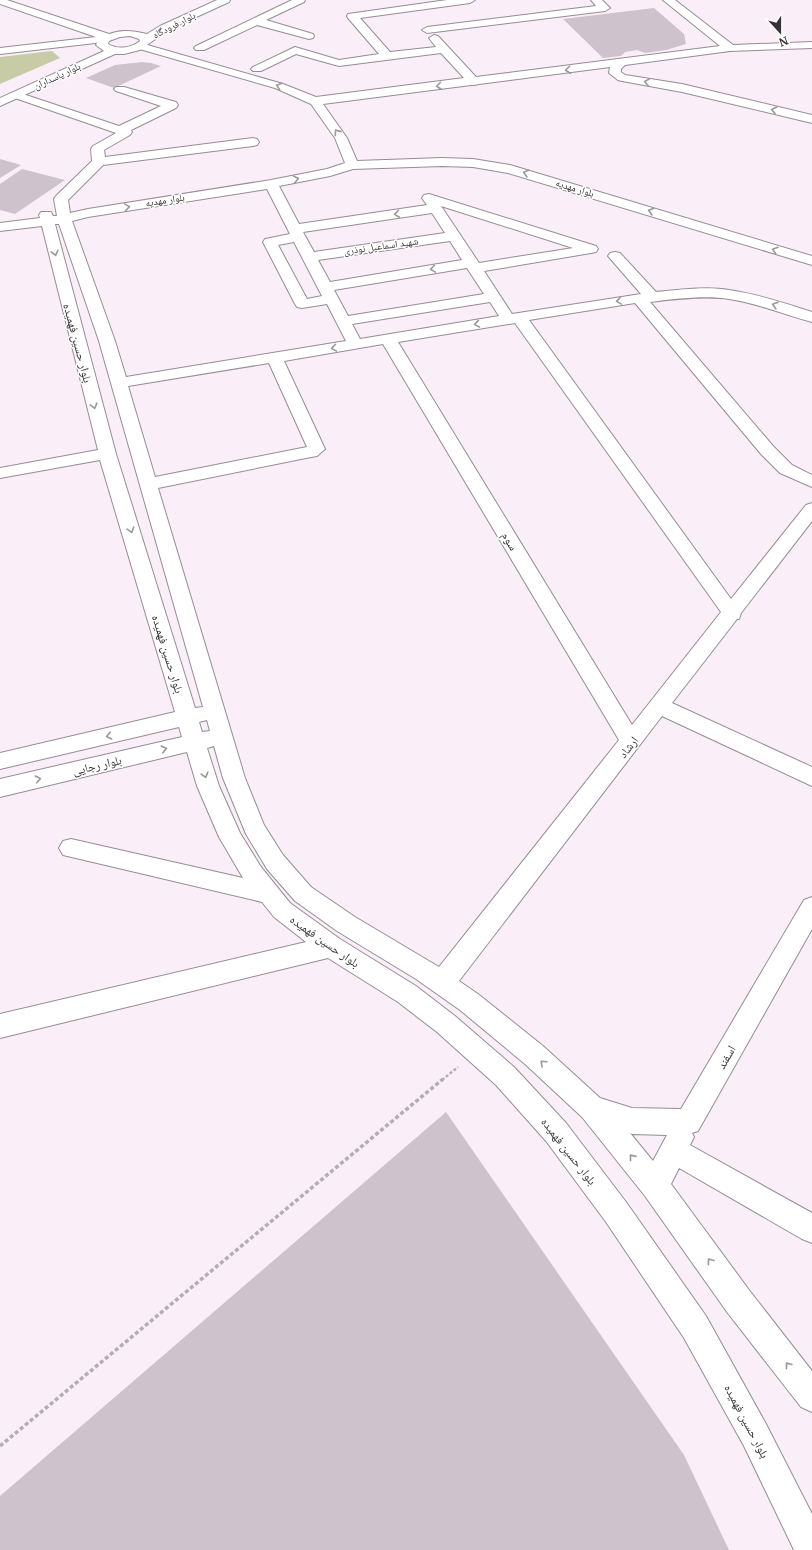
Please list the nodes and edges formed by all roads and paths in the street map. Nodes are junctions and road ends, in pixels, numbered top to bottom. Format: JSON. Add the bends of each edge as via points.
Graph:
{"nodes":[{"id":1,"x":35,"y":0,"type":"edge"},
{"id":2,"x":204,"y":0,"type":"edge"},
{"id":3,"x":225,"y":0,"type":"edge"},
{"id":4,"x":300,"y":0,"type":"edge"},
{"id":5,"x":384,"y":0,"type":"edge"},
{"id":6,"x":470,"y":0,"type":"edge"},
{"id":7,"x":596,"y":0,"type":"edge"},
{"id":8,"x":668,"y":0,"type":"edge"},
{"id":9,"x":0,"y":1,"type":"edge"},
{"id":10,"x":409,"y":5,"type":"edge"},
{"id":11,"x":16,"y":7,"type":"junction"},
{"id":12,"x":0,"y":12,"type":"edge"},
{"id":13,"x":256,"y":21,"type":"junction"},
{"id":14,"x":422,"y":24,"type":"junction"},
{"id":15,"x":123,"y":33,"type":"junction"},
{"id":16,"x":309,"y":36,"type":"dead end"},
{"id":17,"x":105,"y":40,"type":"junction"},
{"id":18,"x":143,"y":43,"type":"junction"},
{"id":19,"x":812,"y":45,"type":"edge"},
{"id":20,"x":200,"y":48,"type":"dead end"},
{"id":21,"x":444,"y":48,"type":"junction"},
{"id":22,"x":730,"y":48,"type":"junction"},
{"id":23,"x":114,"y":50,"type":"junction"},
{"id":24,"x":0,"y":51,"type":"edge"},
{"id":25,"x":387,"y":56,"type":"junction"},
{"id":26,"x":339,"y":63,"type":"junction"},
{"id":27,"x":618,"y":68,"type":"junction"},
{"id":28,"x":257,"y":69,"type":"dead end"},
{"id":29,"x":348,"y":73,"type":"dead end"},
{"id":30,"x":474,"y":82,"type":"junction"},
{"id":31,"x":120,"y":89,"type":"dead end"},
{"id":32,"x":0,"y":91,"type":"edge"},
{"id":33,"x":16,"y":95,"type":"junction"},
{"id":34,"x":315,"y":101,"type":"junction"},
{"id":35,"x":0,"y":102,"type":"edge"},
{"id":36,"x":812,"y":119,"type":"edge"},
{"id":37,"x":120,"y":130,"type":"junction"},
{"id":38,"x":253,"y":142,"type":"dead end"},
{"id":39,"x":99,"y":162,"type":"junction"},
{"id":40,"x":352,"y":165,"type":"junction"},
{"id":41,"x":330,"y":172,"type":"junction"},
{"id":42,"x":271,"y":184,"type":"junction"},
{"id":43,"x":435,"y":208,"type":"junction"},
{"id":44,"x":55,"y":217,"type":"junction"},
{"id":45,"x":0,"y":218,"type":"edge"},
{"id":46,"x":0,"y":227,"type":"edge"},
{"id":47,"x":296,"y":233,"type":"junction"},
{"id":48,"x":453,"y":236,"type":"junction"},
{"id":49,"x":615,"y":256,"type":"dead end"},
{"id":50,"x":309,"y":257,"type":"junction"},
{"id":51,"x":812,"y":261,"type":"edge"},
{"id":52,"x":473,"y":265,"type":"junction"},
{"id":53,"x":812,"y":272,"type":"edge"},
{"id":54,"x":328,"y":293,"type":"junction"},
{"id":55,"x":494,"y":297,"type":"junction"},
{"id":56,"x":645,"y":298,"type":"junction"},
{"id":57,"x":812,"y":317,"type":"edge"},
{"id":58,"x":514,"y":318,"type":"junction"},
{"id":59,"x":343,"y":321,"type":"junction"},
{"id":60,"x":388,"y":339,"type":"junction"},
{"id":61,"x":355,"y":344,"type":"junction"},
{"id":62,"x":274,"y":358,"type":"junction"},
{"id":63,"x":119,"y":383,"type":"junction"},
{"id":64,"x":107,"y":454,"type":"junction"},
{"id":65,"x":0,"y":473,"type":"edge"},
{"id":66,"x":812,"y":482,"type":"edge"},
{"id":67,"x":149,"y":484,"type":"junction"},
{"id":68,"x":809,"y":519,"type":"edge"},
{"id":69,"x":732,"y":614,"type":"junction"},
{"id":70,"x":659,"y":706,"type":"junction"},
{"id":71,"x":215,"y":711,"type":"junction"},
{"id":72,"x":188,"y":717,"type":"junction"},
{"id":73,"x":222,"y":736,"type":"junction"},
{"id":74,"x":195,"y":742,"type":"junction"},
{"id":75,"x":631,"y":742,"type":"junction"},
{"id":76,"x":0,"y":761,"type":"edge"},
{"id":77,"x":812,"y":777,"type":"edge"},
{"id":78,"x":0,"y":788,"type":"edge"},
{"id":79,"x":71,"y":848,"type":"dead end"},
{"id":80,"x":269,"y":894,"type":"junction"},
{"id":81,"x":812,"y":907,"type":"edge"},
{"id":82,"x":331,"y":947,"type":"junction"},
{"id":83,"x":442,"y":983,"type":"junction"},
{"id":84,"x":0,"y":1026,"type":"edge"},
{"id":85,"x":477,"y":1051,"type":"junction"},
{"id":86,"x":592,"y":1108,"type":"junction"},
{"id":87,"x":688,"y":1122,"type":"junction"},
{"id":88,"x":673,"y":1150,"type":"junction"},
{"id":89,"x":656,"y":1186,"type":"junction"},
{"id":90,"x":812,"y":1229,"type":"edge"},
{"id":91,"x":812,"y":1396,"type":"edge"},
{"id":92,"x":0,"y":1446,"type":"edge"},
{"id":93,"x":812,"y":1550,"type":"edge"}],
"edges":[{"from":1,"to":11,"type":"street"},
{"from":2,"to":15,"type":"street","name":"بلوار فرودگاه","via":[[148,25]]},
{"from":3,"to":18,"type":"street","name":"بلوار فرودگاه","via":[[164,28]]},
{"from":4,"to":13,"type":"street"},
{"from":5,"to":10,"type":"street"},
{"from":6,"to":10,"type":"street"},
{"from":7,"to":14,"type":"street","via":[[605,8]]},
{"from":8,"to":22,"type":"street"},
{"from":9,"to":11,"type":"street"},
{"from":10,"to":14,"type":"street"},
{"from":10,"to":25,"type":"street","via":[[352,16]]},
{"from":11,"to":12,"type":"street"},
{"from":11,"to":17,"type":"street"},
{"from":13,"to":16,"type":"street"},
{"from":13,"to":20,"type":"street"},
{"from":14,"to":21,"type":"street"},
{"from":15,"to":17,"type":"street","name":"بلوار فرودگاه"},
{"from":15,"to":18,"type":"street","via":[[141,35]]},
{"from":17,"to":23,"type":"street"},
{"from":17,"to":24,"type":"street"},
{"from":17,"to":32,"type":"street","name":"بلوار پاسداران"},
{"from":18,"to":23,"type":"street","via":[[128,50]]},
{"from":34,"to":18,"type":"street","one_way":true,"via":[[278,86]]},
{"from":19,"to":22,"type":"street"},
{"from":21,"to":25,"type":"street"},
{"from":21,"to":30,"type":"street"},
{"from":22,"to":27,"type":"street"},
{"from":23,"to":33,"type":"street","name":"بلوار پاسداران"},
{"from":25,"to":26,"type":"street"},
{"from":26,"to":28,"type":"street","via":[[295,50]]},
{"from":26,"to":29,"type":"street"},
{"from":27,"to":30,"type":"street","one_way":true,"via":[[597,66]]},
{"from":36,"to":27,"type":"street","one_way":true,"via":[[682,88],[622,78]]},
{"from":30,"to":34,"type":"street","one_way":true},
{"from":31,"to":37,"type":"street","via":[[172,105]]},
{"from":33,"to":35,"type":"street","name":"بلوار پاسداران"},
{"from":33,"to":37,"type":"street"},
{"from":40,"to":34,"type":"street","one_way":true,"via":[[341,138]]},
{"from":37,"to":39,"type":"street","via":[[126,132],[97,149]]},
{"from":38,"to":39,"type":"street"},
{"from":39,"to":44,"type":"street","via":[[61,199]]},
{"from":40,"to":41,"type":"street","name":"بلوار مهدیه"},
{"from":51,"to":40,"type":"street","name":"بلوار مهدیه","one_way":true,"via":[[510,169],[473,163],[442,162]]},
{"from":42,"to":41,"type":"street","name":"بلوار مهدیه","one_way":true},
{"from":41,"to":53,"type":"street","name":"بلوار مهدیه","via":[[363,174],[456,170],[492,176]]},
{"from":44,"to":42,"type":"street","name":"بلوار مهدیه","one_way":true},
{"from":42,"to":47,"type":"street"},
{"from":43,"to":47,"type":"street","one_way":true},
{"from":43,"to":48,"type":"street"},
{"from":43,"to":52,"type":"street","via":[[429,198],[591,249]]},
{"from":44,"to":45,"type":"street","name":"بلوار مهدیه"},
{"from":44,"to":46,"type":"street","name":"بلوار مهدیه"},
{"from":44,"to":63,"type":"street","name":"بلوار حسین فهمیده","via":[[107,341]]},
{"from":44,"to":64,"type":"street","name":"بلوار حسین فهمیده","one_way":true,"via":[[51,239]]},
{"from":47,"to":50,"type":"street"},
{"from":47,"to":54,"type":"street","via":[[270,242],[302,304]]},
{"from":48,"to":50,"type":"street","name":"شهید اسماعیل نوذری"},
{"from":48,"to":52,"type":"street"},
{"from":49,"to":56,"type":"street"},
{"from":50,"to":54,"type":"street"},
{"from":52,"to":54,"type":"street","one_way":true},
{"from":52,"to":55,"type":"street"},
{"from":54,"to":59,"type":"street"},
{"from":55,"to":58,"type":"street"},
{"from":55,"to":59,"type":"street"},
{"from":57,"to":56,"type":"street","one_way":true,"via":[[773,304],[728,294],[683,294]]},
{"from":56,"to":58,"type":"street","one_way":true},
{"from":56,"to":66,"type":"street","via":[[766,450],[786,468]]},
{"from":58,"to":60,"type":"street","one_way":true},
{"from":58,"to":69,"type":"street"},
{"from":59,"to":61,"type":"street"},
{"from":60,"to":61,"type":"street"},
{"from":60,"to":75,"type":"street","name":"سوم"},
{"from":61,"to":62,"type":"street","one_way":true},
{"from":62,"to":63,"type":"street"},
{"from":62,"to":67,"type":"street","via":[[316,450]]},
{"from":63,"to":67,"type":"street","name":"بلوار حسین فهمیده"},
{"from":64,"to":65,"type":"street"},
{"from":64,"to":72,"type":"street","name":"بلوار حسین فهمیده","one_way":true},
{"from":67,"to":71,"type":"street","name":"بلوار حسین فهمیده"},
{"from":68,"to":69,"type":"street","name":"ارشاد"},
{"from":69,"to":70,"type":"street","name":"ارشاد"},
{"from":70,"to":75,"type":"street","name":"ارشاد"},
{"from":70,"to":77,"type":"street"},
{"from":71,"to":72,"type":"street"},
{"from":71,"to":73,"type":"street","name":"بلوار حسین فهمیده"},
{"from":72,"to":74,"type":"street","name":"بلوار حسین فهمیده"},
{"from":72,"to":76,"type":"street","one_way":true},
{"from":73,"to":74,"type":"street","name":"بلوار رجایی"},
{"from":73,"to":83,"type":"street","name":"بلوار حسین فهمیده","via":[[234,778],[254,828],[275,862],[303,894],[346,924]]},
{"from":78,"to":74,"type":"street","name":"بلوار رجایی","one_way":true},
{"from":74,"to":80,"type":"street","name":"بلوار حسین فهمیده","one_way":true,"via":[[208,786],[230,837]]},
{"from":75,"to":83,"type":"street","name":"ارشاد"},
{"from":79,"to":80,"type":"street"},
{"from":80,"to":82,"type":"street","name":"بلوار حسین فهمیده","via":[[282,910]]},
{"from":81,"to":87,"type":"street","name":"اسفند"},
{"from":82,"to":84,"type":"street"},
{"from":82,"to":85,"type":"street","name":"بلوار حسین فهمیده","via":[[407,994]]},
{"from":86,"to":83,"type":"street","name":"بلوار حسین فهمیده","one_way":true,"via":[[534,1055]]},
{"from":85,"to":92,"type":"path"},
{"from":85,"to":93,"type":"street","name":"بلوار حسین فهمیده","via":[[505,1076],[556,1132],[616,1212],[695,1327],[756,1435]]},
{"from":86,"to":87,"type":"street","via":[[632,1121]]},
{"from":89,"to":86,"type":"street","name":"بلوار حسین فهمیده","one_way":true},
{"from":87,"to":88,"type":"street","name":"اسفند"},
{"from":88,"to":89,"type":"street","name":"اسفند"},
{"from":88,"to":90,"type":"street"},
{"from":91,"to":89,"type":"street","name":"بلوار حسین فهمیده","one_way":true,"via":[[738,1301]]}]}
